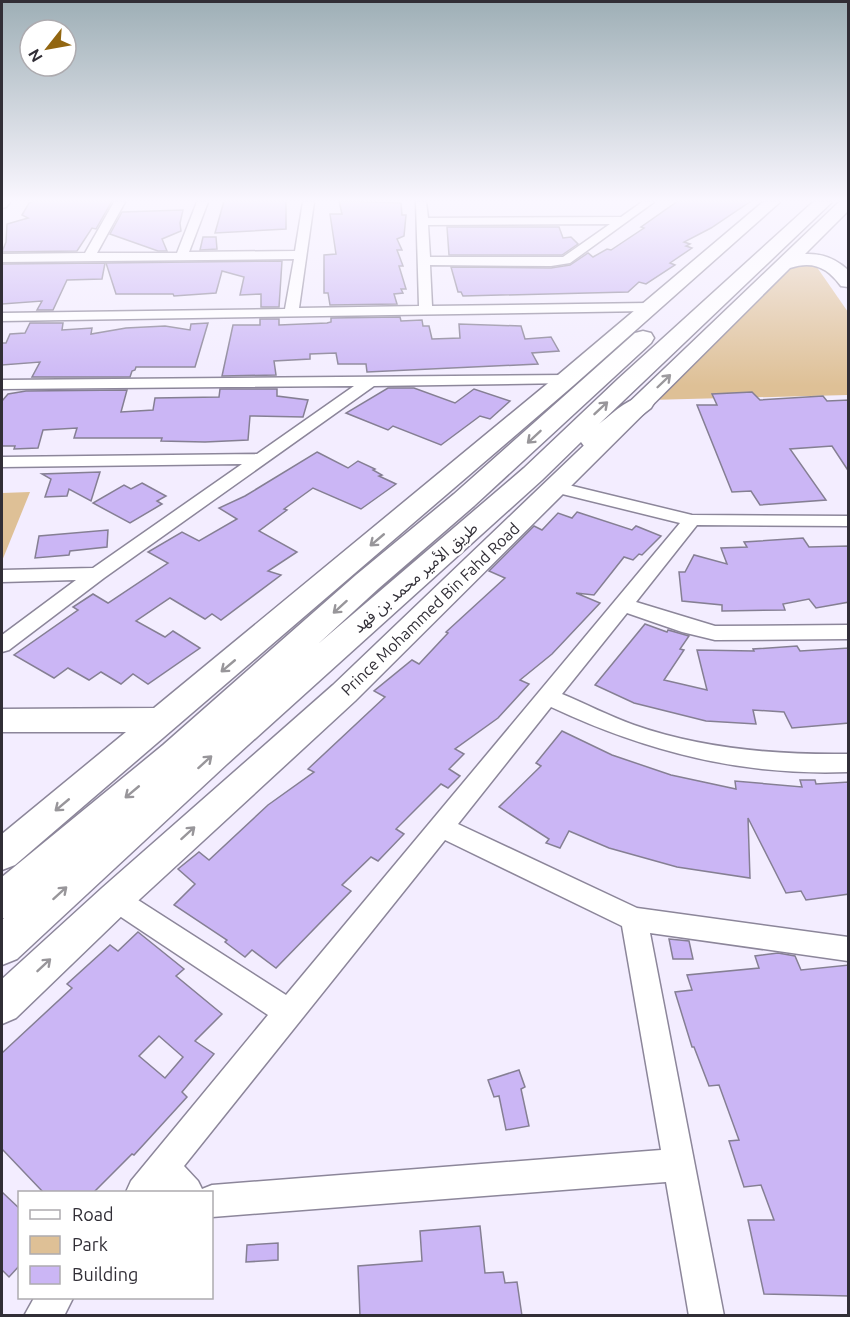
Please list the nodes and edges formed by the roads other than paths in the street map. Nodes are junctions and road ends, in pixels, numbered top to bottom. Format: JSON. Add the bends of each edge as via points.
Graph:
{"nodes":[{"id":1,"x":300,"y":263,"type":"edge"},
{"id":2,"x":424,"y":263,"type":"edge"},
{"id":3,"x":700,"y":263,"type":"edge"},
{"id":4,"x":727,"y":263,"type":"edge"},
{"id":5,"x":774,"y":263,"type":"edge"},
{"id":6,"x":783,"y":263,"type":"edge"},
{"id":7,"x":788,"y":263,"type":"edge"},
{"id":8,"x":828,"y":263,"type":"edge"},
{"id":9,"x":780,"y":266,"type":"junction"},
{"id":10,"x":849,"y":282,"type":"edge"},
{"id":11,"x":648,"y":308,"type":"junction"},
{"id":12,"x":426,"y":312,"type":"junction"},
{"id":13,"x":291,"y":314,"type":"junction"},
{"id":14,"x":2,"y":317,"type":"edge"},
{"id":15,"x":566,"y":380,"type":"junction"},
{"id":16,"x":370,"y":381,"type":"junction"},
{"id":17,"x":2,"y":384,"type":"edge"},
{"id":18,"x":642,"y":403,"type":"junction"},
{"id":19,"x":502,"y":434,"type":"junction"},
{"id":20,"x":260,"y":459,"type":"junction"},
{"id":21,"x":2,"y":462,"type":"edge"},
{"id":22,"x":556,"y":487,"type":"junction"},
{"id":23,"x":692,"y":520,"type":"junction"},
{"id":24,"x":849,"y":521,"type":"edge"},
{"id":25,"x":97,"y":574,"type":"junction"},
{"id":26,"x":2,"y":576,"type":"edge"},
{"id":27,"x":413,"y":579,"type":"junction"},
{"id":28,"x":367,"y":582,"type":"junction"},
{"id":29,"x":622,"y":604,"type":"junction"},
{"id":30,"x":849,"y":632,"type":"edge"},
{"id":31,"x":2,"y":645,"type":"edge"},
{"id":32,"x":547,"y":696,"type":"junction"},
{"id":33,"x":2,"y":720,"type":"edge"},
{"id":34,"x":165,"y":720,"type":"junction"},
{"id":35,"x":849,"y":763,"type":"edge"},
{"id":36,"x":440,"y":827,"type":"junction"},
{"id":37,"x":2,"y":855,"type":"edge"},
{"id":38,"x":115,"y":899,"type":"junction"},
{"id":39,"x":2,"y":901,"type":"edge"},
{"id":40,"x":634,"y":920,"type":"junction"},
{"id":41,"x":2,"y":946,"type":"edge"},
{"id":42,"x":849,"y":949,"type":"edge"},
{"id":43,"x":2,"y":1005,"type":"edge"},
{"id":44,"x":289,"y":1013,"type":"junction"},
{"id":45,"x":679,"y":1165,"type":"junction"},
{"id":46,"x":163,"y":1167,"type":"junction"},
{"id":47,"x":143,"y":1191,"type":"edge"},
{"id":48,"x":186,"y":1191,"type":"edge"},
{"id":49,"x":213,"y":1201,"type":"edge"},
{"id":50,"x":55,"y":1299,"type":"edge"},
{"id":51,"x":41,"y":1316,"type":"edge"},
{"id":52,"x":707,"y":1316,"type":"edge"}],
"edges":[{"from":1,"to":13,"type":"street"},
{"from":2,"to":12,"type":"street"},
{"from":3,"to":11,"type":"main road"},
{"from":4,"to":28,"type":"highway","name":"طريق الأمير محمد بن فهد","one_way":true},
{"from":27,"to":5,"type":"highway","name":"طريق الأمير محمد بن فهد","one_way":true,"via":[[533,474],[626,384]]},
{"from":6,"to":9,"type":"main road","name":"Prince Mohammed Bin Fahd Road"},
{"from":7,"to":9,"type":"main road"},
{"from":8,"to":10,"type":"main road"},
{"from":18,"to":9,"type":"main road","name":"Prince Mohammed Bin Fahd Road","one_way":true},
{"from":11,"to":12,"type":"street"},
{"from":11,"to":15,"type":"main road"},
{"from":12,"to":13,"type":"street"},
{"from":13,"to":14,"type":"street"},
{"from":15,"to":16,"type":"street"},
{"from":15,"to":19,"type":"main road"},
{"from":16,"to":17,"type":"street"},
{"from":16,"to":20,"type":"street"},
{"from":18,"to":22,"type":"main road","name":"Prince Mohammed Bin Fahd Road"},
{"from":18,"to":27,"type":"highway"},
{"from":19,"to":28,"type":"highway"},
{"from":19,"to":34,"type":"main road","one_way":true},
{"from":20,"to":21,"type":"street"},
{"from":20,"to":25,"type":"street"},
{"from":22,"to":23,"type":"street"},
{"from":38,"to":22,"type":"main road","name":"Prince Mohammed Bin Fahd Road","one_way":true,"via":[[344,693]]},
{"from":23,"to":24,"type":"street"},
{"from":23,"to":29,"type":"street"},
{"from":25,"to":26,"type":"street"},
{"from":25,"to":31,"type":"street"},
{"from":41,"to":27,"type":"highway","name":"طريق الأمير محمد بن فهد","one_way":true},
{"from":28,"to":39,"type":"highway","name":"طريق الأمير محمد بن فهد","one_way":true,"via":[[176,755]]},
{"from":29,"to":30,"type":"street","via":[[715,633]]},
{"from":29,"to":32,"type":"street"},
{"from":32,"to":35,"type":"street","via":[[626,730],[690,748],[755,760]]},
{"from":32,"to":36,"type":"street"},
{"from":33,"to":34,"type":"main road"},
{"from":34,"to":37,"type":"main road","one_way":true},
{"from":36,"to":40,"type":"street"},
{"from":36,"to":44,"type":"street"},
{"from":43,"to":38,"type":"main road","name":"Prince Mohammed Bin Fahd Road","one_way":true},
{"from":38,"to":44,"type":"street"},
{"from":40,"to":42,"type":"street"},
{"from":40,"to":45,"type":"street"},
{"from":44,"to":46,"type":"street"},
{"from":45,"to":49,"type":"street"},
{"from":45,"to":52,"type":"street"},
{"from":46,"to":47,"type":"street"},
{"from":46,"to":48,"type":"street"},
{"from":50,"to":51,"type":"street"}]}
